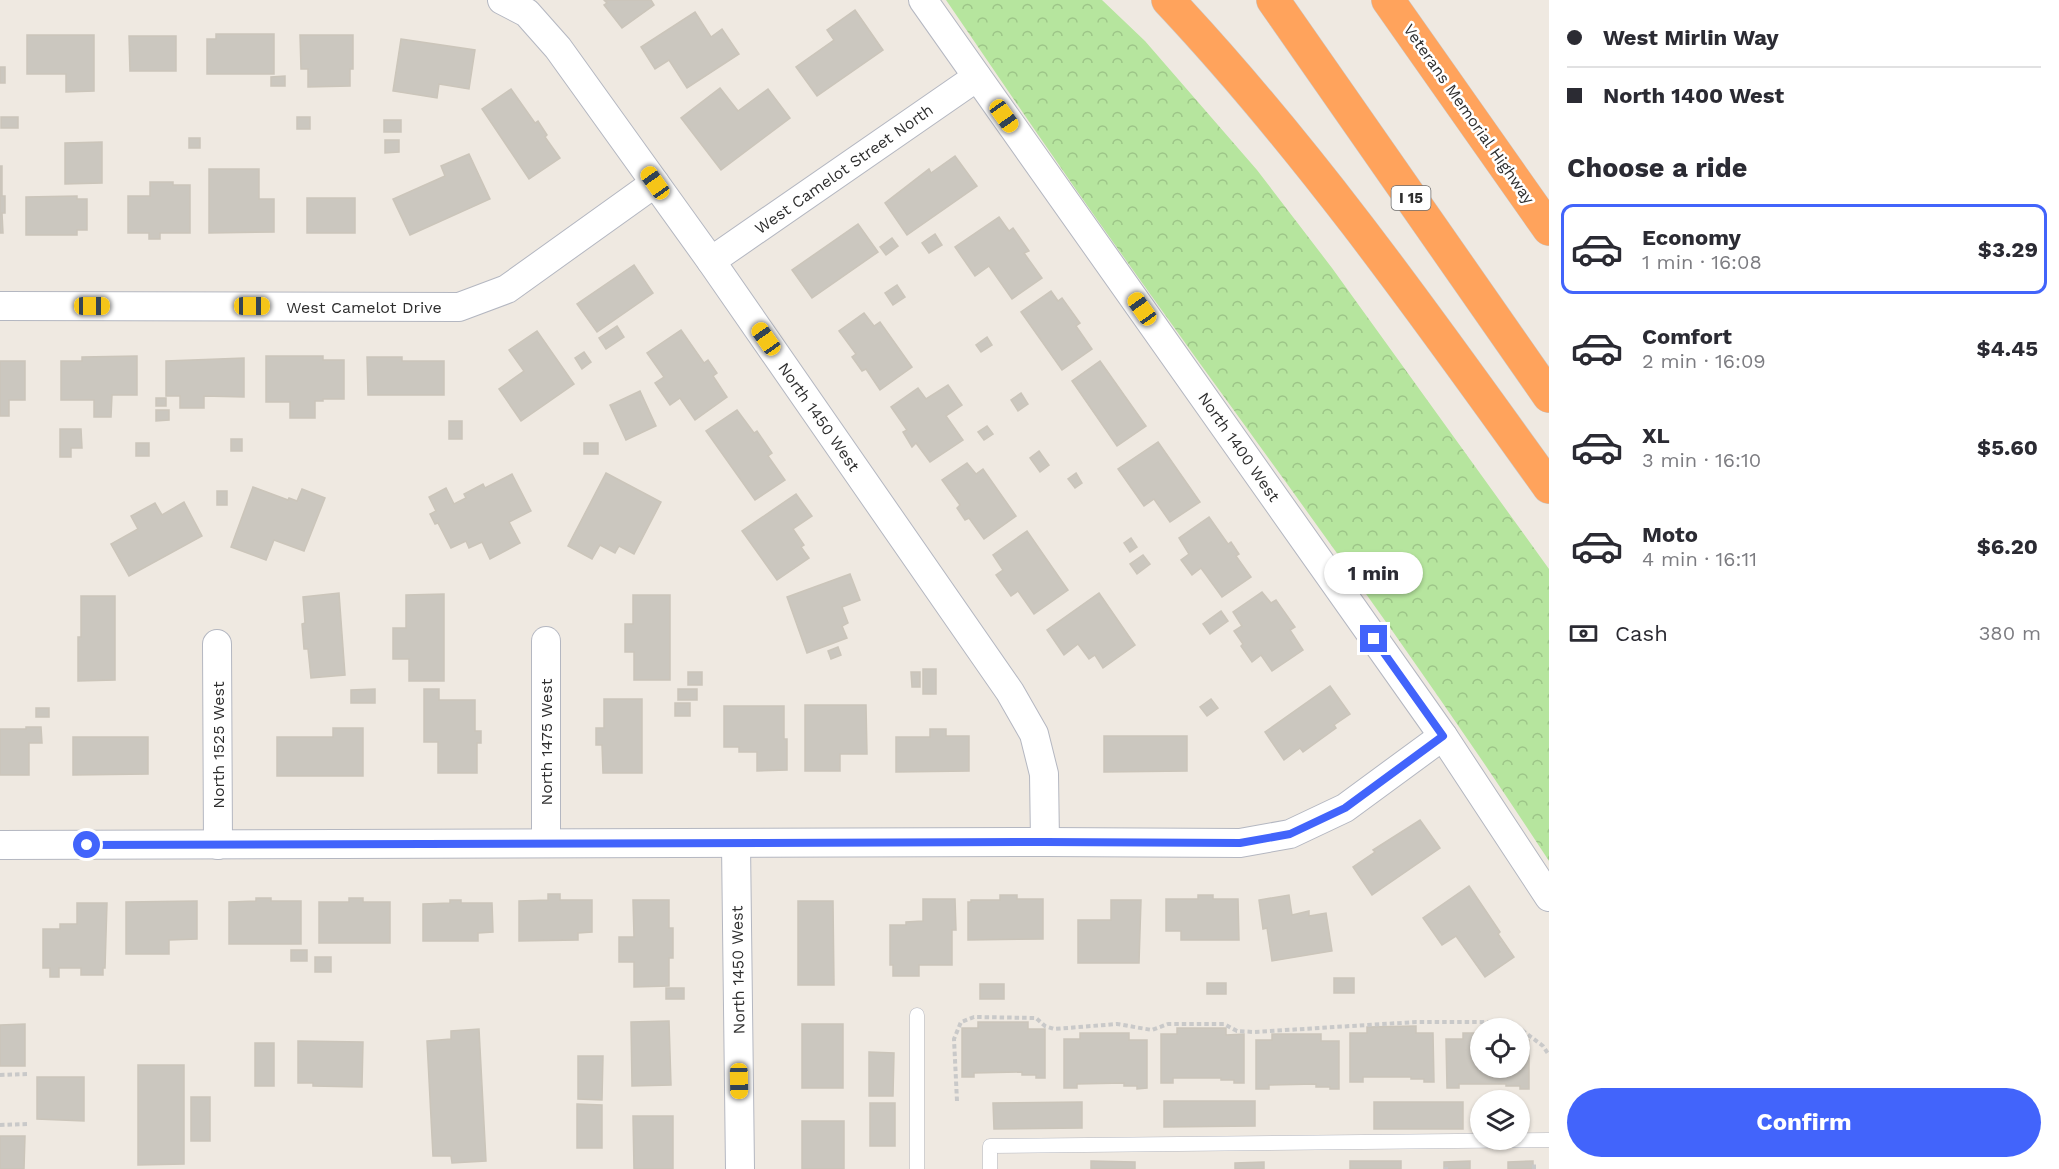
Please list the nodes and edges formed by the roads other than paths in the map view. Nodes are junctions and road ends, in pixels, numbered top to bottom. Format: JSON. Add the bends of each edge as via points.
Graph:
{"nodes":[{"id":1,"x":502,"y":0,"type":"edge"},
{"id":2,"x":923,"y":0,"type":"edge"},
{"id":3,"x":1168,"y":0,"type":"edge"},
{"id":4,"x":1273,"y":0,"type":"edge"},
{"id":5,"x":1388,"y":0,"type":"edge"},
{"id":6,"x":977,"y":77,"type":"junction"},
{"id":7,"x":655,"y":183,"type":"junction"},
{"id":8,"x":1549,"y":229,"type":"edge"},
{"id":9,"x":711,"y":261,"type":"junction"},
{"id":10,"x":0,"y":306,"type":"edge"},
{"id":11,"x":1549,"y":396,"type":"edge"},
{"id":12,"x":1549,"y":487,"type":"edge"},
{"id":13,"x":546,"y":640,"type":"dead end"},
{"id":14,"x":217,"y":644,"type":"dead end"},
{"id":15,"x":1443,"y":736,"type":"junction"},
{"id":16,"x":1045,"y":842,"type":"junction"},
{"id":17,"x":546,"y":843,"type":"junction"},
{"id":18,"x":736,"y":844,"type":"junction"},
{"id":19,"x":0,"y":845,"type":"edge"},
{"id":20,"x":218,"y":845,"type":"junction"},
{"id":21,"x":1549,"y":897,"type":"edge"},
{"id":22,"x":917,"y":1015,"type":"dead end"},
{"id":23,"x":1549,"y":1140,"type":"edge"},
{"id":24,"x":740,"y":1169,"type":"edge"},
{"id":25,"x":917,"y":1169,"type":"edge"},
{"id":26,"x":990,"y":1169,"type":"edge"}],
"edges":[{"from":1,"to":7,"type":"street","name":"North 1450 West","via":[[527,13],[558,48]]},
{"from":2,"to":6,"type":"street","name":"North 1400 West"},
{"from":3,"to":12,"type":"highway","via":[[1343,207]]},
{"from":4,"to":11,"type":"highway","number":"I 15"},
{"from":5,"to":8,"type":"highway","name":"Veterans Memorial Highway"},
{"from":6,"to":9,"type":"street","name":"West Camelot Street North"},
{"from":6,"to":15,"type":"street","name":"North 1400 West"},
{"from":7,"to":9,"type":"street","name":"North 1450 West"},
{"from":7,"to":10,"type":"street","name":"West Camelot Drive","via":[[507,289],[459,307]]},
{"from":9,"to":16,"type":"street","name":"North 1450 West","via":[[1010,692],[1034,734],[1044,774]]},
{"from":13,"to":17,"type":"street","name":"North 1475 West"},
{"from":14,"to":20,"type":"street","name":"North 1525 West"},
{"from":15,"to":16,"type":"street","via":[[1345,808],[1290,834],[1240,843]]},
{"from":15,"to":21,"type":"street","name":"North 1400 West"},
{"from":16,"to":18,"type":"street"},
{"from":17,"to":18,"type":"street"},
{"from":17,"to":20,"type":"street"},
{"from":18,"to":24,"type":"street","name":"North 1450 West"},
{"from":19,"to":20,"type":"street"},
{"from":22,"to":25,"type":"lane"},
{"from":23,"to":26,"type":"lane","via":[[990,1146]]}]}
